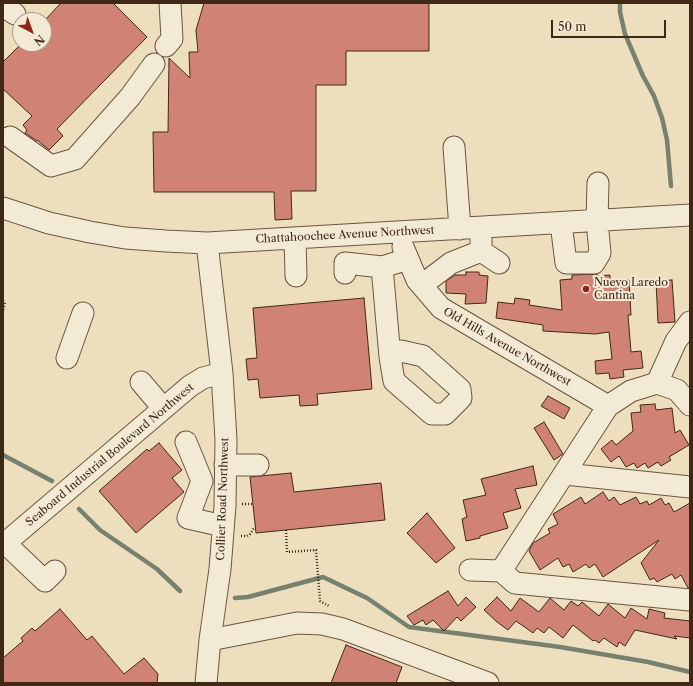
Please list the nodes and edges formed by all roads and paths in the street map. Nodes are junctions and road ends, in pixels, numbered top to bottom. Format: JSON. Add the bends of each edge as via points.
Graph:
{"nodes":[{"id":1,"x":170,"y":3,"type":"edge"},
{"id":2,"x":166,"y":46,"type":"dead end"},
{"id":3,"x":154,"y":64,"type":"dead end"},
{"id":4,"x":10,"y":137,"type":"dead end"},
{"id":5,"x":454,"y":147,"type":"dead end"},
{"id":6,"x":598,"y":183,"type":"dead end"},
{"id":7,"x":3,"y":208,"type":"edge"},
{"id":8,"x":690,"y":215,"type":"edge"},
{"id":9,"x":598,"y":221,"type":"junction"},
{"id":10,"x":561,"y":223,"type":"junction"},
{"id":11,"x":481,"y":228,"type":"junction"},
{"id":12,"x":460,"y":229,"type":"junction"},
{"id":13,"x":396,"y":233,"type":"junction"},
{"id":14,"x":295,"y":238,"type":"junction"},
{"id":15,"x":208,"y":243,"type":"junction"},
{"id":16,"x":481,"y":251,"type":"junction"},
{"id":17,"x":408,"y":259,"type":"junction"},
{"id":18,"x":499,"y":263,"type":"dead end"},
{"id":19,"x":382,"y":267,"type":"junction"},
{"id":20,"x":345,"y":274,"type":"dead end"},
{"id":21,"x":296,"y":276,"type":"dead end"},
{"id":22,"x":422,"y":285,"type":"junction"},
{"id":23,"x":3,"y":301,"type":"edge"},
{"id":24,"x":3,"y":311,"type":"edge"},
{"id":25,"x":83,"y":314,"type":"dead end"},
{"id":26,"x":690,"y":322,"type":"edge"},
{"id":27,"x":390,"y":357,"type":"dead end"},
{"id":28,"x":67,"y":358,"type":"dead end"},
{"id":29,"x":222,"y":373,"type":"junction"},
{"id":30,"x":141,"y":382,"type":"dead end"},
{"id":31,"x":657,"y":383,"type":"junction"},
{"id":32,"x":690,"y":405,"type":"edge"},
{"id":33,"x":608,"y":406,"type":"junction"},
{"id":34,"x":163,"y":408,"type":"junction"},
{"id":35,"x":186,"y":442,"type":"dead end"},
{"id":36,"x":226,"y":465,"type":"junction"},
{"id":37,"x":258,"y":465,"type":"dead end"},
{"id":38,"x":565,"y":474,"type":"junction"},
{"id":39,"x":690,"y":487,"type":"edge"},
{"id":40,"x":242,"y":504,"type":"dead end"},
{"id":41,"x":253,"y":504,"type":"dead end"},
{"id":42,"x":254,"y":528,"type":"dead end"},
{"id":43,"x":286,"y":530,"type":"dead end"},
{"id":44,"x":232,"y":531,"type":"junction"},
{"id":45,"x":4,"y":544,"type":"edge"},
{"id":46,"x":470,"y":570,"type":"dead end"},
{"id":47,"x":54,"y":571,"type":"dead end"},
{"id":48,"x":501,"y":571,"type":"junction"},
{"id":49,"x":690,"y":600,"type":"edge"},
{"id":50,"x":333,"y":608,"type":"dead end"},
{"id":51,"x":210,"y":640,"type":"junction"},
{"id":52,"x":206,"y":683,"type":"edge"},
{"id":53,"x":488,"y":683,"type":"edge"}],
"edges":[{"from":1,"to":2,"type":"street","via":[[172,39]]},
{"from":3,"to":4,"type":"street","via":[[130,97],[75,159],[51,166]]},
{"from":5,"to":12,"type":"street"},
{"from":6,"to":9,"type":"street"},
{"from":7,"to":15,"type":"street","name":"Chattahoochee Avenue Northwest","via":[[49,223],[125,238]]},
{"from":8,"to":9,"type":"street","name":"Chattahoochee Avenue Northwest"},
{"from":9,"to":10,"type":"street","name":"Chattahoochee Avenue Northwest"},
{"from":9,"to":10,"type":"street","via":[[600,253],[594,263],[566,263]]},
{"from":10,"to":11,"type":"street","name":"Chattahoochee Avenue Northwest"},
{"from":11,"to":12,"type":"street","name":"Chattahoochee Avenue Northwest"},
{"from":11,"to":16,"type":"street"},
{"from":12,"to":13,"type":"street","name":"Chattahoochee Avenue Northwest"},
{"from":13,"to":14,"type":"street","name":"Chattahoochee Avenue Northwest"},
{"from":13,"to":17,"type":"street","name":"Old Hills Avenue Northwest"},
{"from":14,"to":15,"type":"street","name":"Chattahoochee Avenue Northwest"},
{"from":14,"to":21,"type":"street"},
{"from":15,"to":29,"type":"street","name":"Collier Road Northwest"},
{"from":16,"to":18,"type":"street"},
{"from":16,"to":22,"type":"street","via":[[451,263]]},
{"from":17,"to":19,"type":"street"},
{"from":17,"to":22,"type":"street","name":"Old Hills Avenue Northwest","via":[[417,280]]},
{"from":19,"to":20,"type":"street","via":[[345,263]]},
{"from":19,"to":27,"type":"street"},
{"from":22,"to":33,"type":"street","name":"Old Hills Avenue Northwest","via":[[441,308]]},
{"from":23,"to":24,"type":"path"},
{"from":25,"to":28,"type":"street"},
{"from":26,"to":31,"type":"street","via":[[676,341]]},
{"from":29,"to":34,"type":"street","name":"Seaboard Industrial Boulevard Northwest","via":[[203,378]]},
{"from":29,"to":36,"type":"street","name":"Collier Road Northwest"},
{"from":30,"to":34,"type":"street"},
{"from":31,"to":32,"type":"street","via":[[677,390]]},
{"from":31,"to":33,"type":"street","via":[[631,391]]},
{"from":33,"to":38,"type":"street"},
{"from":34,"to":45,"type":"street","name":"Seaboard Industrial Boulevard Northwest"},
{"from":35,"to":44,"type":"street","via":[[202,481],[188,518]]},
{"from":36,"to":37,"type":"street"},
{"from":36,"to":44,"type":"street","name":"Collier Road Northwest","via":[[225,506]]},
{"from":38,"to":39,"type":"street"},
{"from":38,"to":48,"type":"street"},
{"from":40,"to":41,"type":"path"},
{"from":42,"to":44,"type":"path","via":[[246,536]]},
{"from":43,"to":50,"type":"path","via":[[286,552],[316,550],[320,601]]},
{"from":44,"to":51,"type":"street","name":"Collier Road Northwest","via":[[220,569]]},
{"from":45,"to":47,"type":"street","via":[[45,581]]},
{"from":46,"to":48,"type":"street"},
{"from":48,"to":49,"type":"street","via":[[516,583]]},
{"from":51,"to":52,"type":"street","name":"Collier Road Northwest"},
{"from":51,"to":53,"type":"street","via":[[297,623],[322,624],[343,629]]}]}
